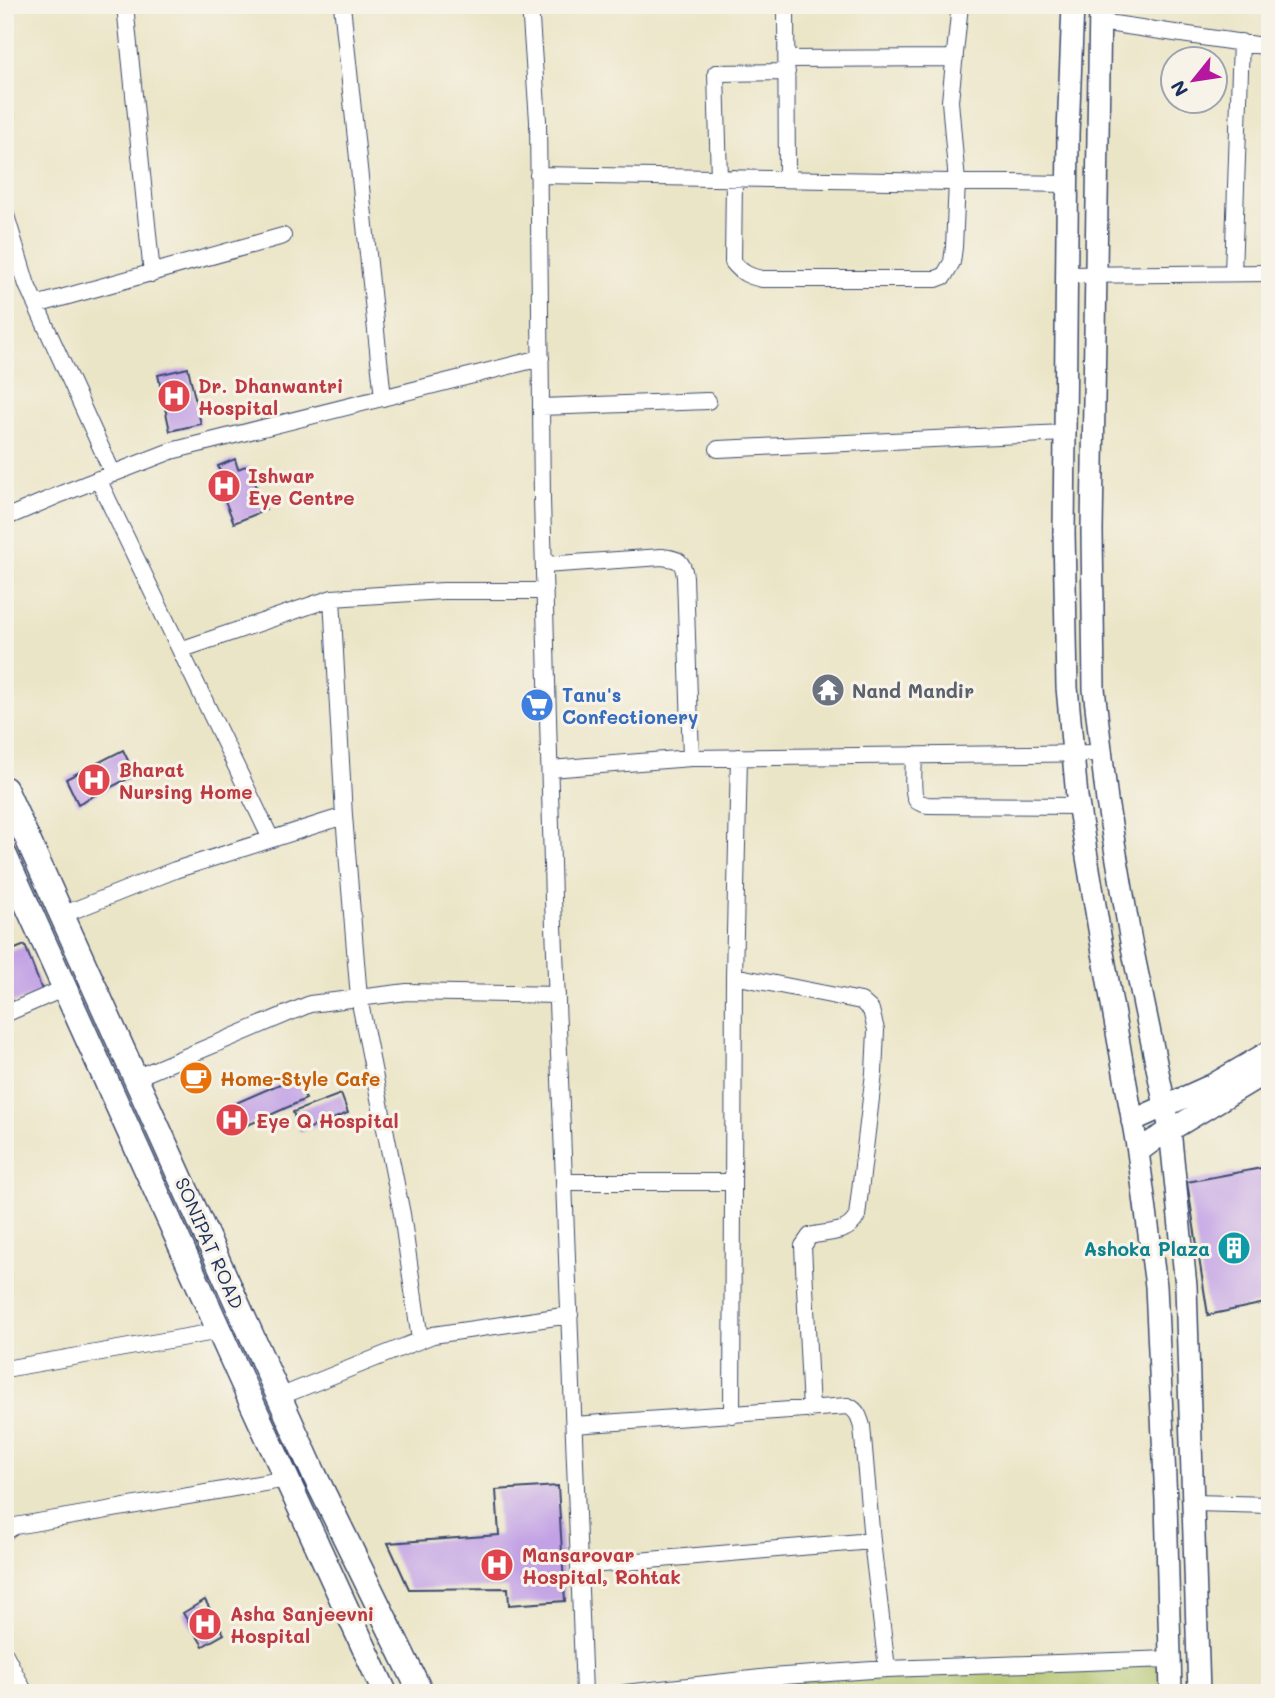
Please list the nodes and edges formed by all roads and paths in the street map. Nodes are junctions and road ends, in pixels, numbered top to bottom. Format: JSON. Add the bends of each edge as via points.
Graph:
{"nodes":[{"id":1,"x":125,"y":5,"type":"edge"},
{"id":2,"x":342,"y":5,"type":"edge"},
{"id":3,"x":530,"y":5,"type":"edge"},
{"id":4,"x":786,"y":5,"type":"edge"},
{"id":5,"x":960,"y":5,"type":"edge"},
{"id":6,"x":1073,"y":5,"type":"edge"},
{"id":7,"x":1100,"y":13,"type":"edge"},
{"id":8,"x":1241,"y":42,"type":"junction"},
{"id":9,"x":1270,"y":47,"type":"edge"},
{"id":10,"x":955,"y":58,"type":"junction"},
{"id":11,"x":787,"y":65,"type":"junction"},
{"id":12,"x":538,"y":174,"type":"junction"},
{"id":13,"x":726,"y":178,"type":"junction"},
{"id":14,"x":787,"y":179,"type":"junction"},
{"id":15,"x":957,"y":181,"type":"junction"},
{"id":16,"x":1068,"y":184,"type":"junction"},
{"id":17,"x":5,"y":212,"type":"edge"},
{"id":18,"x":283,"y":236,"type":"dead end"},
{"id":19,"x":1233,"y":273,"type":"junction"},
{"id":20,"x":1270,"y":273,"type":"edge"},
{"id":21,"x":152,"y":274,"type":"junction"},
{"id":22,"x":1067,"y":275,"type":"junction"},
{"id":23,"x":1095,"y":275,"type":"junction"},
{"id":24,"x":36,"y":305,"type":"junction"},
{"id":25,"x":541,"y":358,"type":"junction"},
{"id":26,"x":383,"y":398,"type":"junction"},
{"id":27,"x":708,"y":401,"type":"dead end"},
{"id":28,"x":541,"y":407,"type":"junction"},
{"id":29,"x":1065,"y":433,"type":"junction"},
{"id":30,"x":718,"y":449,"type":"dead end"},
{"id":31,"x":106,"y":476,"type":"junction"},
{"id":32,"x":5,"y":519,"type":"edge"},
{"id":33,"x":544,"y":565,"type":"junction"},
{"id":34,"x":545,"y":591,"type":"junction"},
{"id":35,"x":332,"y":598,"type":"junction"},
{"id":36,"x":1066,"y":611,"type":"junction"},
{"id":37,"x":1093,"y":611,"type":"junction"},
{"id":38,"x":180,"y":650,"type":"junction"},
{"id":39,"x":1073,"y":753,"type":"junction"},
{"id":40,"x":1101,"y":753,"type":"junction"},
{"id":41,"x":914,"y":755,"type":"junction"},
{"id":42,"x":739,"y":757,"type":"junction"},
{"id":43,"x":691,"y":758,"type":"junction"},
{"id":44,"x":550,"y":769,"type":"junction"},
{"id":45,"x":5,"y":789,"type":"edge"},
{"id":46,"x":1079,"y":806,"type":"junction"},
{"id":47,"x":344,"y":816,"type":"junction"},
{"id":48,"x":271,"y":839,"type":"junction"},
{"id":49,"x":5,"y":856,"type":"edge"},
{"id":50,"x":62,"y":915,"type":"junction"},
{"id":51,"x":734,"y":976,"type":"junction"},
{"id":52,"x":65,"y":988,"type":"junction"},
{"id":53,"x":557,"y":995,"type":"junction"},
{"id":54,"x":359,"y":998,"type":"junction"},
{"id":55,"x":5,"y":1014,"type":"edge"},
{"id":56,"x":1270,"y":1051,"type":"edge"},
{"id":57,"x":1270,"y":1070,"type":"edge"},
{"id":58,"x":135,"y":1078,"type":"junction"},
{"id":59,"x":1165,"y":1106,"type":"junction"},
{"id":60,"x":1132,"y":1121,"type":"junction"},
{"id":61,"x":1170,"y":1130,"type":"junction"},
{"id":62,"x":1138,"y":1152,"type":"junction"},
{"id":63,"x":564,"y":1182,"type":"junction"},
{"id":64,"x":733,"y":1182,"type":"junction"},
{"id":65,"x":570,"y":1315,"type":"junction"},
{"id":66,"x":220,"y":1331,"type":"junction"},
{"id":67,"x":420,"y":1340,"type":"junction"},
{"id":68,"x":5,"y":1369,"type":"edge"},
{"id":69,"x":279,"y":1397,"type":"junction"},
{"id":70,"x":811,"y":1410,"type":"junction"},
{"id":71,"x":732,"y":1415,"type":"junction"},
{"id":72,"x":574,"y":1425,"type":"junction"},
{"id":73,"x":287,"y":1479,"type":"junction"},
{"id":74,"x":1194,"y":1503,"type":"junction"},
{"id":75,"x":1270,"y":1505,"type":"edge"},
{"id":76,"x":5,"y":1532,"type":"edge"},
{"id":77,"x":872,"y":1541,"type":"junction"},
{"id":78,"x":579,"y":1566,"type":"junction"},
{"id":79,"x":5,"y":1654,"type":"edge"},
{"id":80,"x":1170,"y":1659,"type":"junction"},
{"id":81,"x":887,"y":1668,"type":"junction"},
{"id":82,"x":25,"y":1693,"type":"edge"},
{"id":83,"x":385,"y":1693,"type":"edge"},
{"id":84,"x":421,"y":1693,"type":"edge"},
{"id":85,"x":584,"y":1693,"type":"edge"},
{"id":86,"x":625,"y":1693,"type":"edge"},
{"id":87,"x":1171,"y":1693,"type":"edge"},
{"id":88,"x":1199,"y":1693,"type":"edge"}],
"edges":[{"from":1,"to":21,"type":"street"},
{"from":2,"to":26,"type":"street"},
{"from":3,"to":12,"type":"street"},
{"from":4,"to":11,"type":"street"},
{"from":5,"to":10,"type":"street"},
{"from":6,"to":16,"type":"main road"},
{"from":7,"to":8,"type":"street"},
{"from":7,"to":23,"type":"main road"},
{"from":8,"to":9,"type":"street"},
{"from":8,"to":19,"type":"street"},
{"from":10,"to":11,"type":"street"},
{"from":10,"to":15,"type":"street","via":[[950,101]]},
{"from":11,"to":13,"type":"street","via":[[716,73]]},
{"from":11,"to":14,"type":"street"},
{"from":12,"to":13,"type":"street"},
{"from":12,"to":25,"type":"street"},
{"from":13,"to":14,"type":"street"},
{"from":13,"to":15,"type":"street","via":[[733,262],[748,276],[762,279],[944,276],[952,262]]},
{"from":14,"to":15,"type":"street"},
{"from":15,"to":16,"type":"street"},
{"from":16,"to":22,"type":"main road"},
{"from":17,"to":24,"type":"street"},
{"from":18,"to":21,"type":"street"},
{"from":19,"to":20,"type":"street"},
{"from":19,"to":23,"type":"street"},
{"from":21,"to":24,"type":"street"},
{"from":22,"to":23,"type":"street"},
{"from":22,"to":29,"type":"main road"},
{"from":23,"to":37,"type":"main road"},
{"from":24,"to":31,"type":"street"},
{"from":25,"to":26,"type":"street"},
{"from":25,"to":28,"type":"street"},
{"from":26,"to":31,"type":"street","via":[[171,451]]},
{"from":27,"to":28,"type":"street"},
{"from":28,"to":33,"type":"street"},
{"from":29,"to":30,"type":"street"},
{"from":29,"to":36,"type":"main road"},
{"from":31,"to":32,"type":"street"},
{"from":31,"to":38,"type":"street"},
{"from":33,"to":34,"type":"street"},
{"from":33,"to":43,"type":"street","via":[[662,557],[682,564]]},
{"from":34,"to":35,"type":"street"},
{"from":34,"to":44,"type":"street"},
{"from":35,"to":38,"type":"street"},
{"from":35,"to":47,"type":"street"},
{"from":36,"to":37,"type":"main road"},
{"from":36,"to":39,"type":"main road"},
{"from":37,"to":40,"type":"main road"},
{"from":38,"to":48,"type":"street"},
{"from":39,"to":40,"type":"street"},
{"from":39,"to":41,"type":"street"},
{"from":39,"to":46,"type":"main road"},
{"from":40,"to":59,"type":"main road","via":[[1131,942]]},
{"from":41,"to":42,"type":"street"},
{"from":41,"to":46,"type":"street","via":[[915,798],[927,805]]},
{"from":42,"to":43,"type":"street"},
{"from":42,"to":51,"type":"street"},
{"from":43,"to":44,"type":"street"},
{"from":44,"to":53,"type":"street"},
{"from":45,"to":50,"type":"main road","name":"SONIPAT ROAD"},
{"from":46,"to":60,"type":"main road"},
{"from":47,"to":48,"type":"street"},
{"from":47,"to":54,"type":"street"},
{"from":48,"to":50,"type":"street","via":[[175,870]]},
{"from":49,"to":52,"type":"main road","name":"SONIPAT ROAD"},
{"from":50,"to":58,"type":"main road","name":"SONIPAT ROAD"},
{"from":51,"to":64,"type":"street"},
{"from":51,"to":70,"type":"street","via":[[861,1001],[875,1020],[874,1073],[857,1216],[843,1230],[810,1236],[803,1246]]},
{"from":52,"to":55,"type":"street"},
{"from":52,"to":66,"type":"main road","name":"SONIPAT ROAD"},
{"from":53,"to":54,"type":"street","via":[[407,992]]},
{"from":53,"to":63,"type":"street"},
{"from":54,"to":58,"type":"street","via":[[310,1004]]},
{"from":54,"to":67,"type":"street","via":[[402,1214]]},
{"from":56,"to":59,"type":"main road"},
{"from":57,"to":61,"type":"main road"},
{"from":58,"to":69,"type":"main road","name":"SONIPAT ROAD"},
{"from":59,"to":60,"type":"main road"},
{"from":59,"to":61,"type":"main road"},
{"from":60,"to":62,"type":"main road"},
{"from":61,"to":62,"type":"main road"},
{"from":61,"to":74,"type":"main road","via":[[1186,1286]]},
{"from":62,"to":80,"type":"main road","via":[[1156,1286]]},
{"from":63,"to":64,"type":"street"},
{"from":63,"to":65,"type":"street"},
{"from":64,"to":71,"type":"street"},
{"from":65,"to":67,"type":"street"},
{"from":65,"to":72,"type":"street"},
{"from":66,"to":68,"type":"street"},
{"from":66,"to":73,"type":"main road","name":"SONIPAT ROAD"},
{"from":67,"to":69,"type":"street"},
{"from":69,"to":84,"type":"main road","name":"SONIPAT ROAD"},
{"from":70,"to":71,"type":"street"},
{"from":70,"to":77,"type":"street","via":[[848,1406],[859,1416]]},
{"from":71,"to":72,"type":"street"},
{"from":72,"to":78,"type":"street"},
{"from":73,"to":76,"type":"street","via":[[15,1526]]},
{"from":73,"to":83,"type":"main road","name":"SONIPAT ROAD"},
{"from":74,"to":75,"type":"street"},
{"from":74,"to":88,"type":"main road"},
{"from":77,"to":78,"type":"street"},
{"from":77,"to":81,"type":"street"},
{"from":78,"to":85,"type":"street"},
{"from":79,"to":82,"type":"street"},
{"from":80,"to":81,"type":"street"},
{"from":80,"to":87,"type":"main road"},
{"from":81,"to":86,"type":"street"}]}
